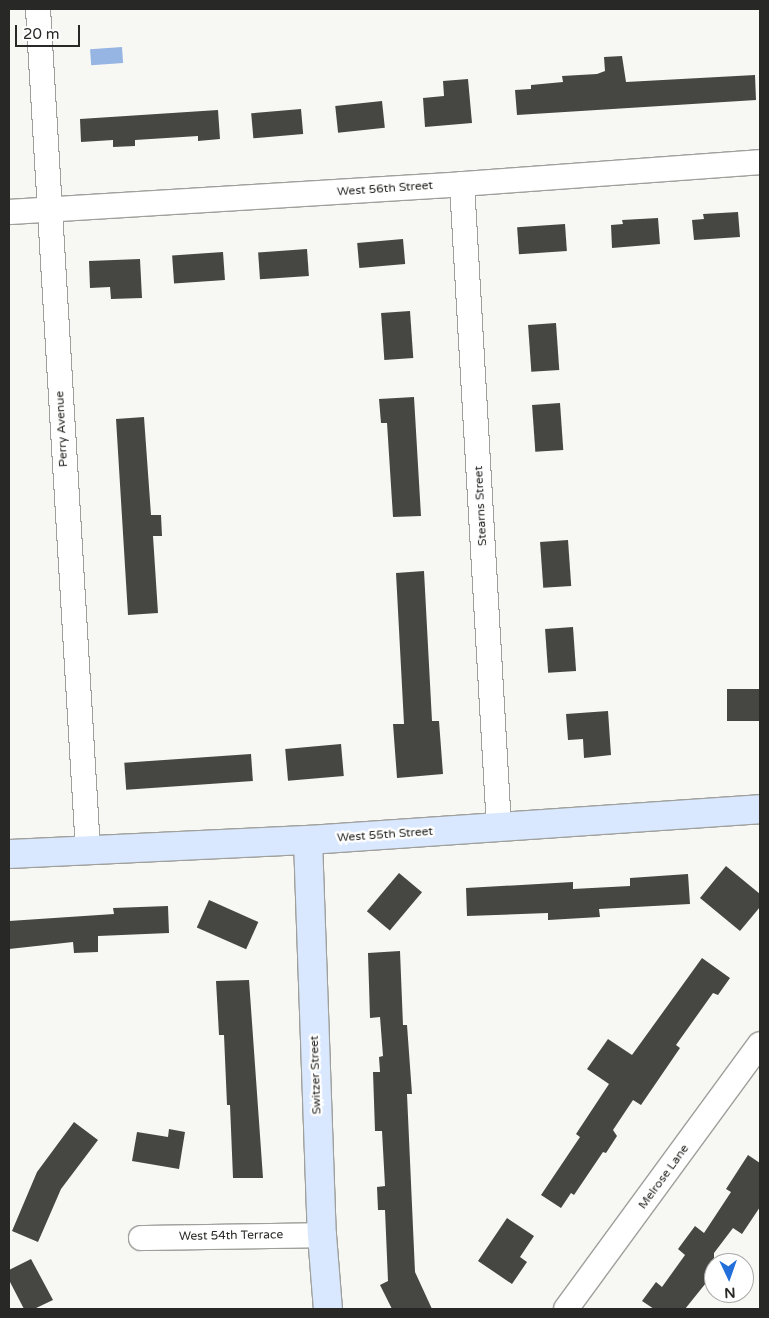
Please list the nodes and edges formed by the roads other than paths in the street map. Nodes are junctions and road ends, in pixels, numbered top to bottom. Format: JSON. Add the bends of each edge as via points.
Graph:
{"nodes":[{"id":1,"x":38,"y":9,"type":"edge"},
{"id":2,"x":760,"y":162,"type":"edge"},
{"id":3,"x":462,"y":184,"type":"junction"},
{"id":4,"x":49,"y":210,"type":"junction"},
{"id":5,"x":9,"y":212,"type":"edge"},
{"id":6,"x":760,"y":810,"type":"edge"},
{"id":7,"x":499,"y":828,"type":"junction"},
{"id":8,"x":308,"y":840,"type":"junction"},
{"id":9,"x":88,"y":850,"type":"junction"},
{"id":10,"x":9,"y":854,"type":"edge"},
{"id":11,"x":760,"y":1044,"type":"edge"},
{"id":12,"x":322,"y":1234,"type":"junction"},
{"id":13,"x":141,"y":1238,"type":"dead end"},
{"id":14,"x":328,"y":1309,"type":"edge"},
{"id":15,"x":566,"y":1309,"type":"edge"}],
"edges":[{"from":1,"to":4,"type":"street","name":"Perry Avenue"},
{"from":2,"to":3,"type":"street","name":"West 56th Street"},
{"from":3,"to":4,"type":"street","name":"West 56th Street"},
{"from":3,"to":7,"type":"street","name":"Stearns Street"},
{"from":4,"to":5,"type":"street","name":"West 56th Street"},
{"from":4,"to":9,"type":"street","name":"Perry Avenue"},
{"from":6,"to":7,"type":"street","name":"West 55th Street"},
{"from":7,"to":8,"type":"street","name":"West 55th Street"},
{"from":8,"to":9,"type":"street","name":"West 55th Street"},
{"from":8,"to":12,"type":"street","name":"Switzer Street"},
{"from":9,"to":10,"type":"street","name":"West 55th Street"},
{"from":11,"to":15,"type":"street","name":"Melrose Lane"},
{"from":12,"to":13,"type":"street","name":"West 54th Terrace"},
{"from":12,"to":14,"type":"street","name":"Switzer Street"}]}
